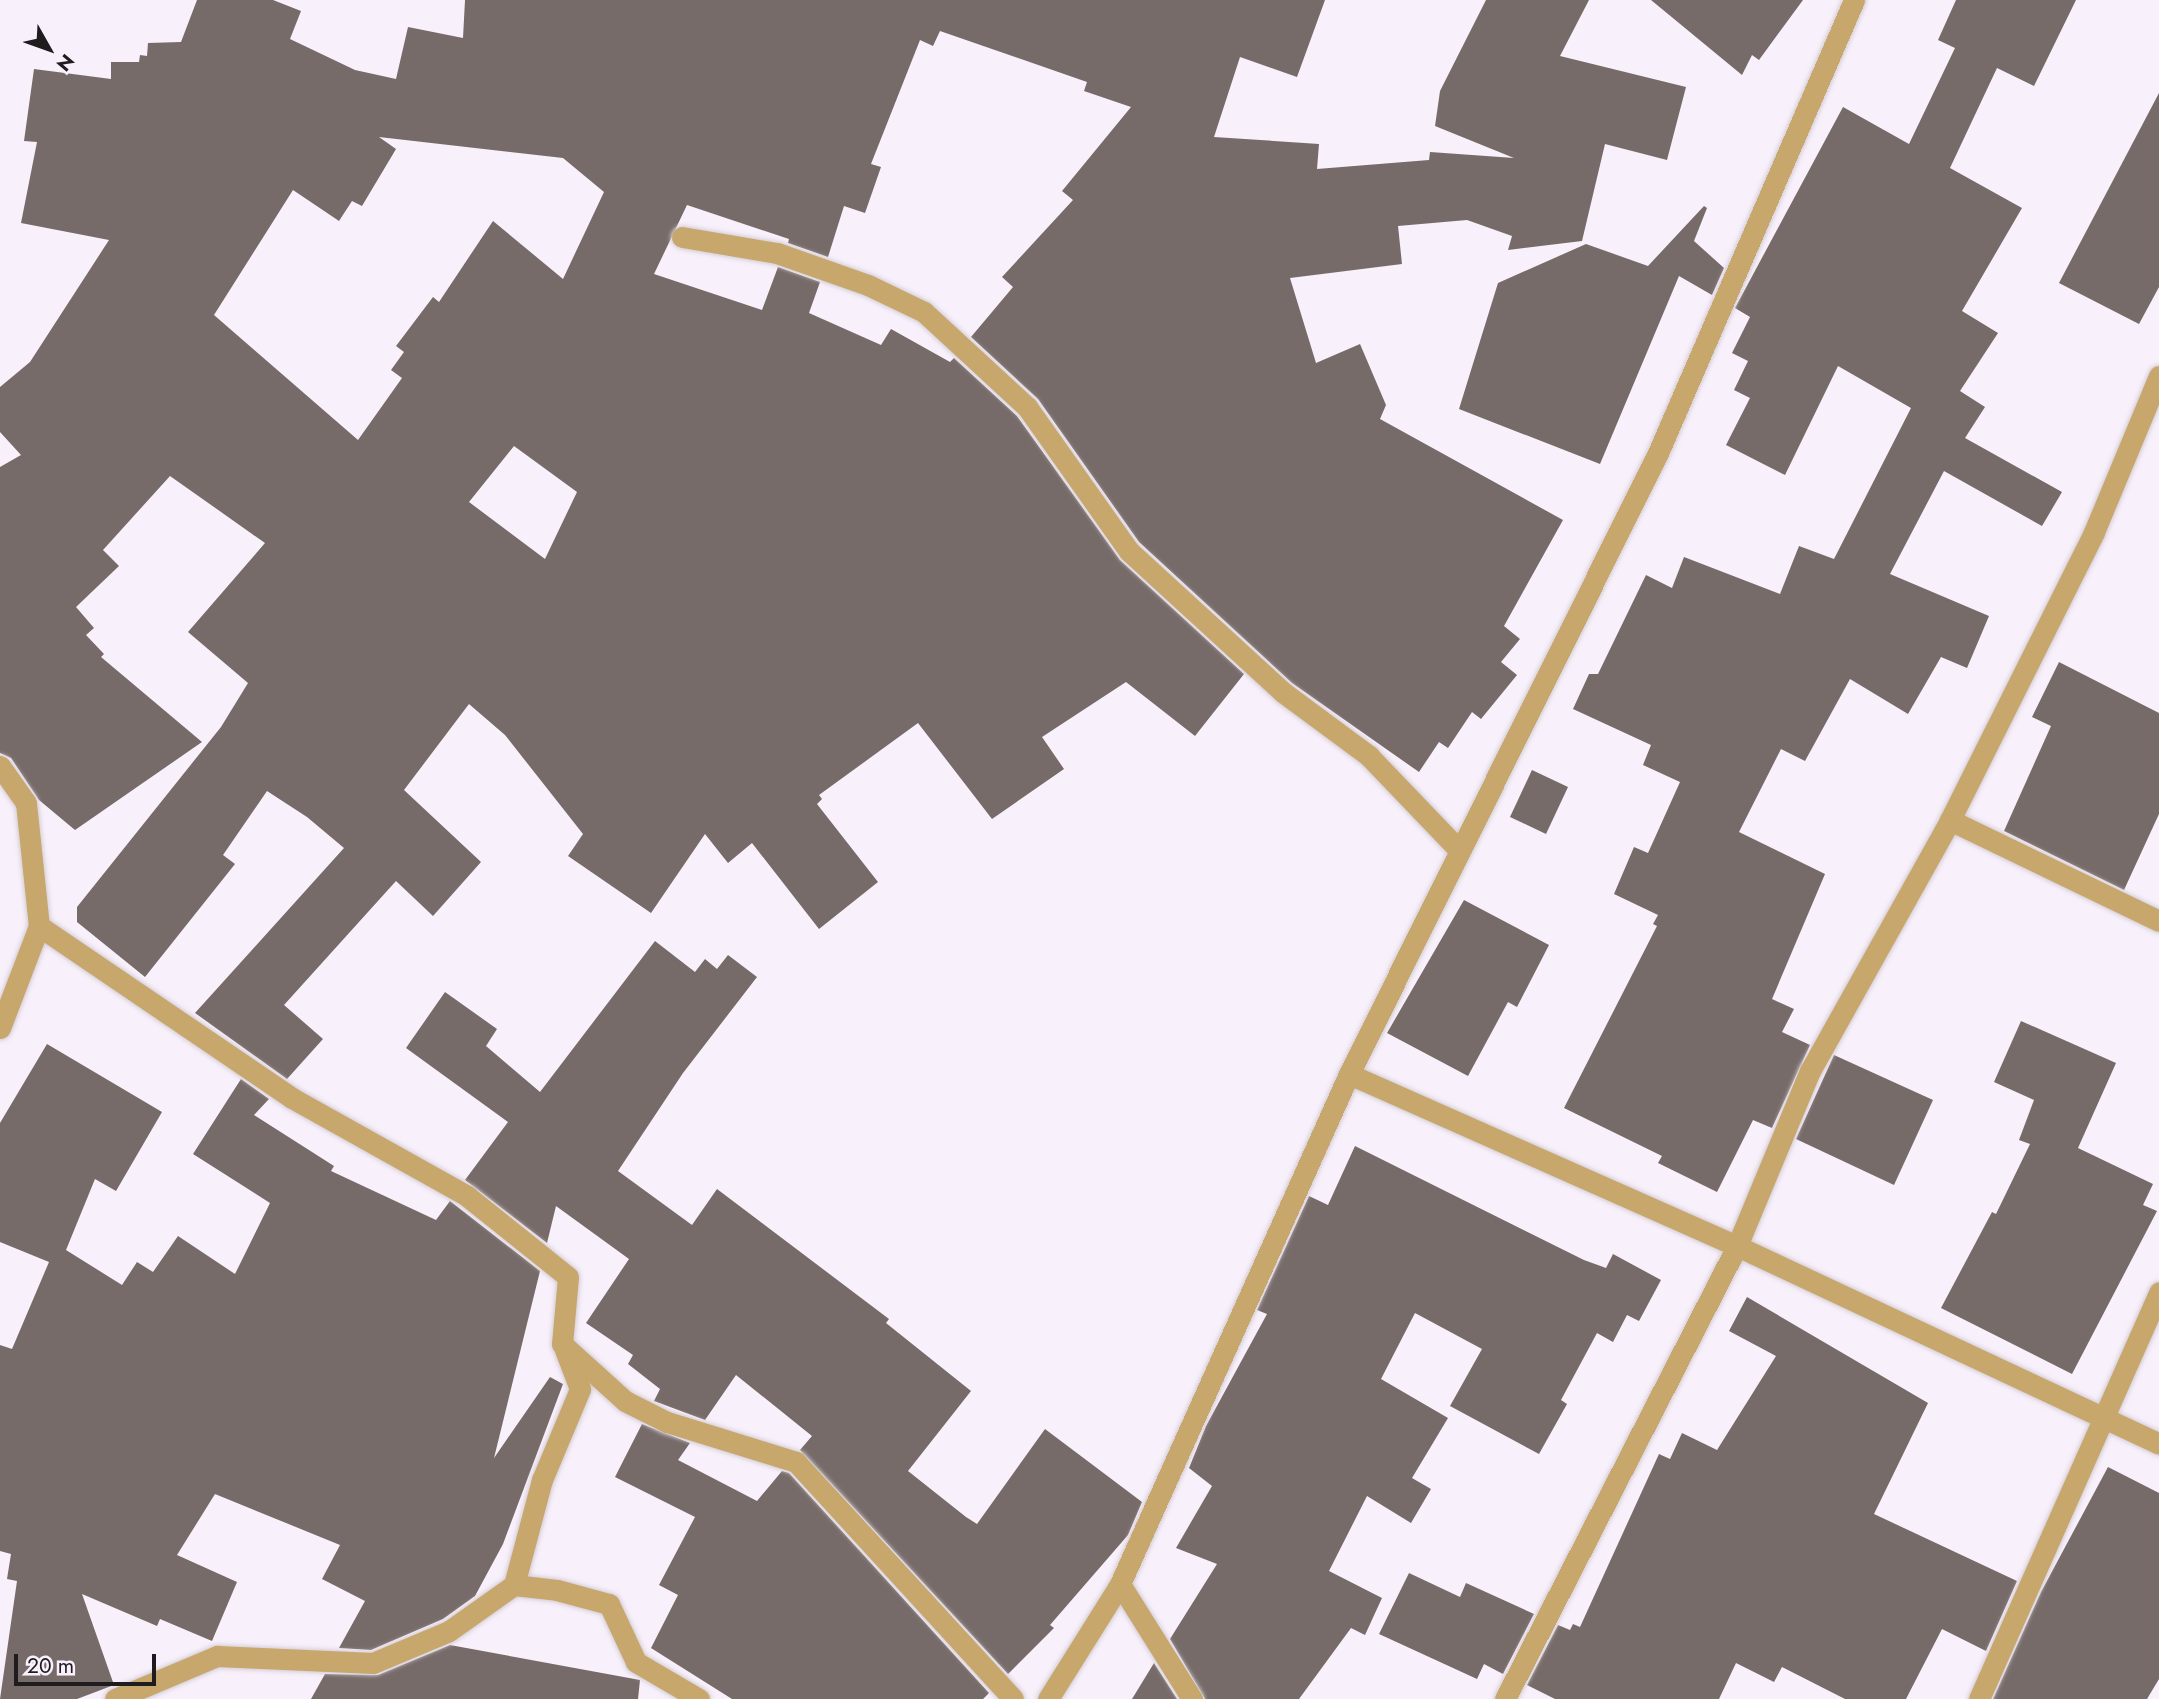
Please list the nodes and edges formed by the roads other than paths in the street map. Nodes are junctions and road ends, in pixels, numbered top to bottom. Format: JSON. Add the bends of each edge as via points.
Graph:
{"nodes":[{"id":1,"x":1854,"y":0,"type":"edge"},
{"id":2,"x":682,"y":237,"type":"dead end"},
{"id":3,"x":2159,"y":376,"type":"edge"},
{"id":4,"x":0,"y":766,"type":"edge"},
{"id":5,"x":1950,"y":820,"type":"junction"},
{"id":6,"x":1459,"y":850,"type":"junction"},
{"id":7,"x":2159,"y":922,"type":"edge"},
{"id":8,"x":39,"y":926,"type":"junction"},
{"id":9,"x":0,"y":1028,"type":"edge"},
{"id":10,"x":1349,"y":1074,"type":"junction"},
{"id":11,"x":1737,"y":1246,"type":"junction"},
{"id":12,"x":2159,"y":1292,"type":"edge"},
{"id":13,"x":562,"y":1344,"type":"junction"},
{"id":14,"x":2104,"y":1415,"type":"junction"},
{"id":15,"x":2159,"y":1444,"type":"edge"},
{"id":16,"x":1120,"y":1584,"type":"junction"},
{"id":17,"x":514,"y":1585,"type":"junction"},
{"id":18,"x":115,"y":1699,"type":"edge"},
{"id":19,"x":699,"y":1699,"type":"edge"},
{"id":20,"x":1013,"y":1699,"type":"edge"},
{"id":21,"x":1048,"y":1699,"type":"edge"},
{"id":22,"x":1192,"y":1699,"type":"edge"},
{"id":23,"x":1505,"y":1699,"type":"edge"},
{"id":24,"x":1979,"y":1699,"type":"edge"}],
"edges":[{"from":1,"to":6,"type":"street","via":[[1658,453]]},
{"from":2,"to":6,"type":"street","via":[[777,253],[868,285],[924,313],[1027,407],[1129,551],[1284,693],[1369,756]]},
{"from":3,"to":5,"type":"street","via":[[2094,532]]},
{"from":4,"to":8,"type":"street","via":[[26,803]]},
{"from":5,"to":7,"type":"street"},
{"from":5,"to":11,"type":"street","via":[[1810,1071]]},
{"from":6,"to":10,"type":"street"},
{"from":8,"to":9,"type":"street"},
{"from":8,"to":13,"type":"street","via":[[292,1098],[467,1196],[568,1277]]},
{"from":10,"to":11,"type":"street"},
{"from":10,"to":16,"type":"street"},
{"from":11,"to":14,"type":"street"},
{"from":11,"to":23,"type":"street"},
{"from":12,"to":14,"type":"street"},
{"from":13,"to":17,"type":"street","via":[[580,1389],[542,1480]]},
{"from":13,"to":20,"type":"street","via":[[625,1401],[667,1422],[796,1462]]},
{"from":14,"to":15,"type":"street"},
{"from":14,"to":24,"type":"street"},
{"from":16,"to":21,"type":"street"},
{"from":16,"to":22,"type":"street"},
{"from":17,"to":18,"type":"street","via":[[449,1630],[373,1663],[217,1656]]},
{"from":17,"to":19,"type":"street","via":[[557,1590],[609,1604],[636,1662]]}]}
